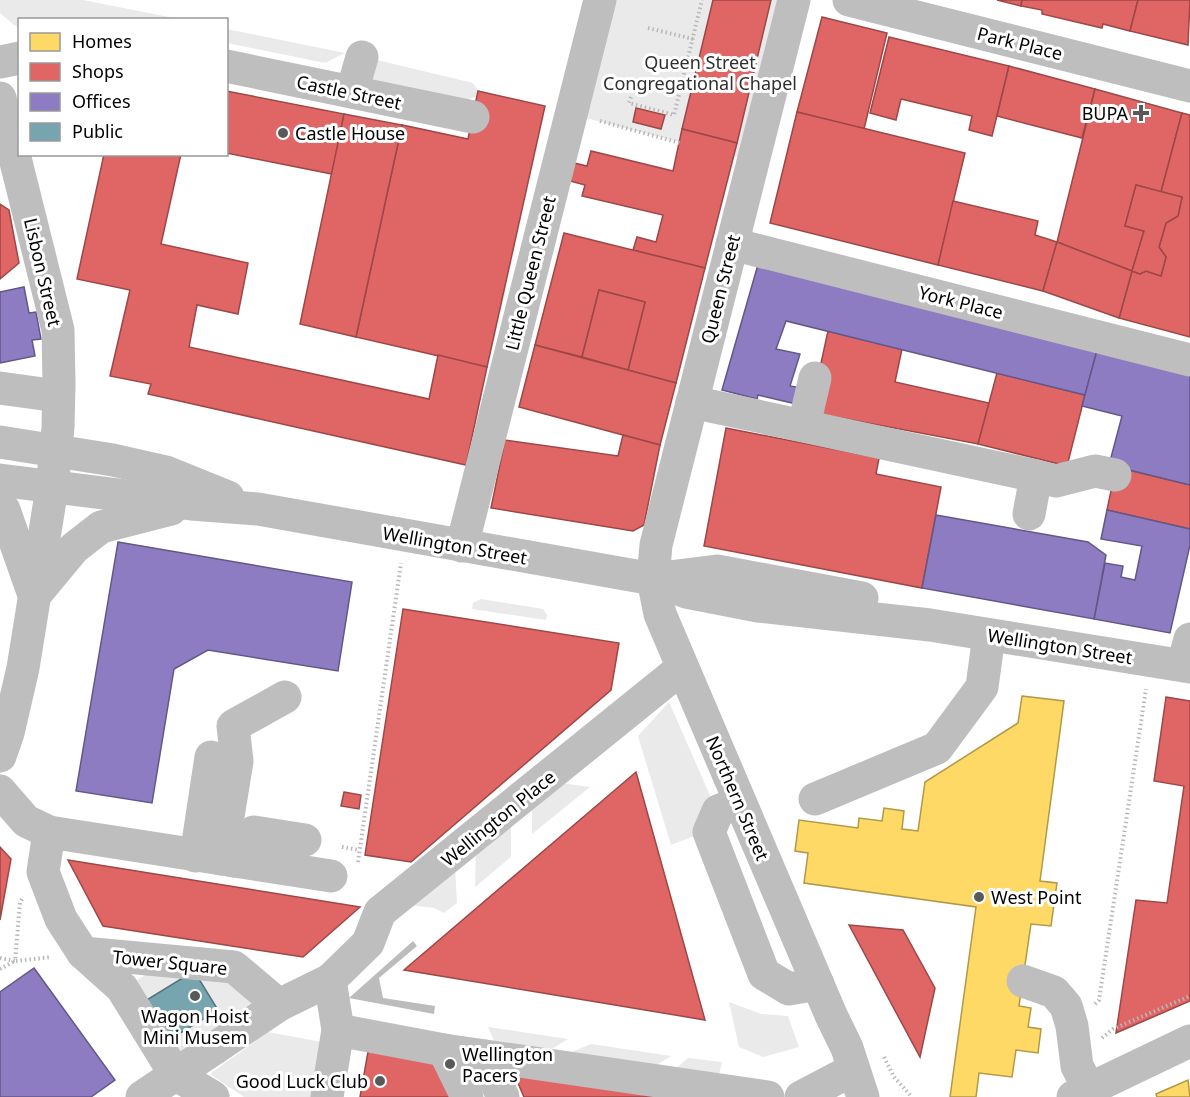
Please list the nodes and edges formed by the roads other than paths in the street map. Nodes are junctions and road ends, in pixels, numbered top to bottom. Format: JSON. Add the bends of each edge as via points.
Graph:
{"nodes":[{"id":1,"x":600,"y":0,"type":"edge"},
{"id":2,"x":794,"y":0,"type":"edge"},
{"id":3,"x":849,"y":0,"type":"edge"},
{"id":4,"x":362,"y":57,"type":"dead end"},
{"id":5,"x":18,"y":58,"type":"edge"},
{"id":6,"x":0,"y":62,"type":"edge"},
{"id":7,"x":228,"y":66,"type":"edge"},
{"id":8,"x":1190,"y":86,"type":"edge"},
{"id":9,"x":352,"y":92,"type":"junction"},
{"id":10,"x":0,"y":98,"type":"edge"},
{"id":11,"x":472,"y":117,"type":"dead end"},
{"id":12,"x":7,"y":157,"type":"edge"},
{"id":13,"x":732,"y":244,"type":"junction"},
{"id":14,"x":1190,"y":360,"type":"edge"},
{"id":15,"x":815,"y":378,"type":"dead end"},
{"id":16,"x":0,"y":388,"type":"edge"},
{"id":17,"x":58,"y":396,"type":"junction"},
{"id":18,"x":692,"y":402,"type":"junction"},
{"id":19,"x":804,"y":425,"type":"junction"},
{"id":20,"x":0,"y":442,"type":"edge"},
{"id":21,"x":56,"y":450,"type":"junction"},
{"id":22,"x":1115,"y":475,"type":"dead end"},
{"id":23,"x":1036,"y":476,"type":"junction"},
{"id":24,"x":0,"y":480,"type":"edge"},
{"id":25,"x":52,"y":488,"type":"junction"},
{"id":26,"x":0,"y":504,"type":"edge"},
{"id":27,"x":191,"y":504,"type":"junction"},
{"id":28,"x":258,"y":509,"type":"junction"},
{"id":29,"x":1029,"y":514,"type":"dead end"},
{"id":30,"x":462,"y":546,"type":"junction"},
{"id":31,"x":653,"y":579,"type":"junction"},
{"id":32,"x":34,"y":596,"type":"junction"},
{"id":33,"x":989,"y":635,"type":"junction"},
{"id":34,"x":1188,"y":657,"type":"edge"},
{"id":35,"x":11,"y":666,"type":"edge"},
{"id":36,"x":682,"y":668,"type":"junction"},
{"id":37,"x":285,"y":697,"type":"dead end"},
{"id":38,"x":0,"y":756,"type":"edge"},
{"id":39,"x":211,"y":757,"type":"dead end"},
{"id":40,"x":0,"y":790,"type":"edge"},
{"id":41,"x":815,"y":799,"type":"dead end"},
{"id":42,"x":740,"y":802,"type":"junction"},
{"id":43,"x":48,"y":832,"type":"junction"},
{"id":44,"x":305,"y":840,"type":"dead end"},
{"id":45,"x":217,"y":859,"type":"junction"},
{"id":46,"x":344,"y":872,"type":"road end"},
{"id":47,"x":83,"y":953,"type":"junction"},
{"id":48,"x":330,"y":980,"type":"junction"},
{"id":49,"x":1023,"y":981,"type":"dead end"},
{"id":50,"x":818,"y":984,"type":"junction"},
{"id":51,"x":279,"y":1005,"type":"junction"},
{"id":52,"x":831,"y":1015,"type":"junction"},
{"id":53,"x":338,"y":1030,"type":"junction"},
{"id":54,"x":1190,"y":1041,"type":"edge"},
{"id":55,"x":444,"y":1050,"type":"junction"},
{"id":56,"x":484,"y":1056,"type":"junction"},
{"id":57,"x":175,"y":1074,"type":"junction"},
{"id":58,"x":847,"y":1090,"type":"edge"},
{"id":59,"x":1081,"y":1093,"type":"edge"},
{"id":60,"x":208,"y":1095,"type":"edge"},
{"id":61,"x":142,"y":1097,"type":"edge"},
{"id":62,"x":327,"y":1097,"type":"edge"},
{"id":63,"x":467,"y":1097,"type":"edge"},
{"id":64,"x":503,"y":1097,"type":"edge"},
{"id":65,"x":768,"y":1097,"type":"edge"},
{"id":66,"x":801,"y":1097,"type":"edge"},
{"id":67,"x":886,"y":1097,"type":"edge"}],
"edges":[{"from":1,"to":30,"type":"street","name":"Little Queen Street"},
{"from":2,"to":13,"type":"street","name":"Queen Street"},
{"from":3,"to":8,"type":"street","name":"Park Place"},
{"from":4,"to":9,"type":"street"},
{"from":5,"to":6,"type":"street"},
{"from":7,"to":9,"type":"street","name":"Castle Street"},
{"from":9,"to":11,"type":"street","name":"Castle Street","via":[[389,111]]},
{"from":10,"to":12,"type":"street","name":"Lisbon Street"},
{"from":12,"to":17,"type":"street","name":"Lisbon Street","via":[[58,330]]},
{"from":13,"to":14,"type":"street","name":"York Place"},
{"from":13,"to":18,"type":"street","name":"Queen Street"},
{"from":15,"to":19,"type":"street"},
{"from":16,"to":17,"type":"street"},
{"from":17,"to":21,"type":"street","name":"Lisbon Street"},
{"from":18,"to":19,"type":"street"},
{"from":18,"to":31,"type":"street","name":"Queen Street","via":[[656,545]]},
{"from":19,"to":23,"type":"street"},
{"from":20,"to":21,"type":"street","name":"Wellington Street"},
{"from":21,"to":25,"type":"street"},
{"from":21,"to":28,"type":"street","name":"Wellington Street","via":[[166,471]]},
{"from":22,"to":23,"type":"street","via":[[1095,471],[1056,481]]},
{"from":23,"to":29,"type":"street"},
{"from":24,"to":25,"type":"street","name":"Wellington Street"},
{"from":25,"to":27,"type":"street","name":"Wellington Street"},
{"from":25,"to":32,"type":"street"},
{"from":26,"to":32,"type":"street"},
{"from":27,"to":28,"type":"street","name":"Wellington Street"},
{"from":27,"to":32,"type":"street","via":[[101,527],[74,548]]},
{"from":28,"to":30,"type":"street","name":"Wellington Street"},
{"from":30,"to":31,"type":"street","name":"Wellington Street"},
{"from":31,"to":33,"type":"street","name":"Wellington Street","via":[[686,592],[758,606]]},
{"from":31,"to":36,"type":"street","name":"Northern Street","via":[[660,614]]},
{"from":32,"to":35,"type":"street"},
{"from":33,"to":34,"type":"street","name":"Wellington Street"},
{"from":33,"to":41,"type":"street","via":[[982,687],[936,748]]},
{"from":35,"to":38,"type":"street","via":[[8,733]]},
{"from":36,"to":42,"type":"street","name":"Northern Street"},
{"from":36,"to":48,"type":"street","name":"Wellington Place","via":[[380,912],[368,943]]},
{"from":37,"to":45,"type":"street","via":[[233,726],[237,761]]},
{"from":39,"to":45,"type":"street"},
{"from":40,"to":43,"type":"street","via":[[26,821]]},
{"from":42,"to":50,"type":"street","name":"Northern Street"},
{"from":42,"to":50,"type":"street","via":[[718,811],[709,832],[764,974],[789,989]]},
{"from":43,"to":45,"type":"street"},
{"from":43,"to":47,"type":"street","via":[[43,872],[61,919]]},
{"from":44,"to":45,"type":"street","via":[[254,832]]},
{"from":45,"to":46,"type":"street"},
{"from":47,"to":51,"type":"street","name":"Tower Square","via":[[234,967]]},
{"from":47,"to":57,"type":"street","via":[[122,988]]},
{"from":48,"to":51,"type":"street","name":"Wellington Place"},
{"from":48,"to":53,"type":"street"},
{"from":49,"to":59,"type":"street","via":[[1054,992],[1066,1006]]},
{"from":50,"to":52,"type":"street","name":"Northern Street"},
{"from":51,"to":57,"type":"street","name":"Wellington Place"},
{"from":52,"to":58,"type":"street","name":"Northern Street","via":[[847,1048]]},
{"from":52,"to":67,"type":"street","via":[[847,1024]]},
{"from":53,"to":55,"type":"street"},
{"from":53,"to":62,"type":"street"},
{"from":54,"to":59,"type":"street"},
{"from":55,"to":56,"type":"street"},
{"from":55,"to":63,"type":"street"},
{"from":56,"to":64,"type":"street"},
{"from":56,"to":65,"type":"street"},
{"from":57,"to":60,"type":"street"},
{"from":57,"to":61,"type":"street","name":"Wellington Place"},
{"from":58,"to":66,"type":"street"}]}
